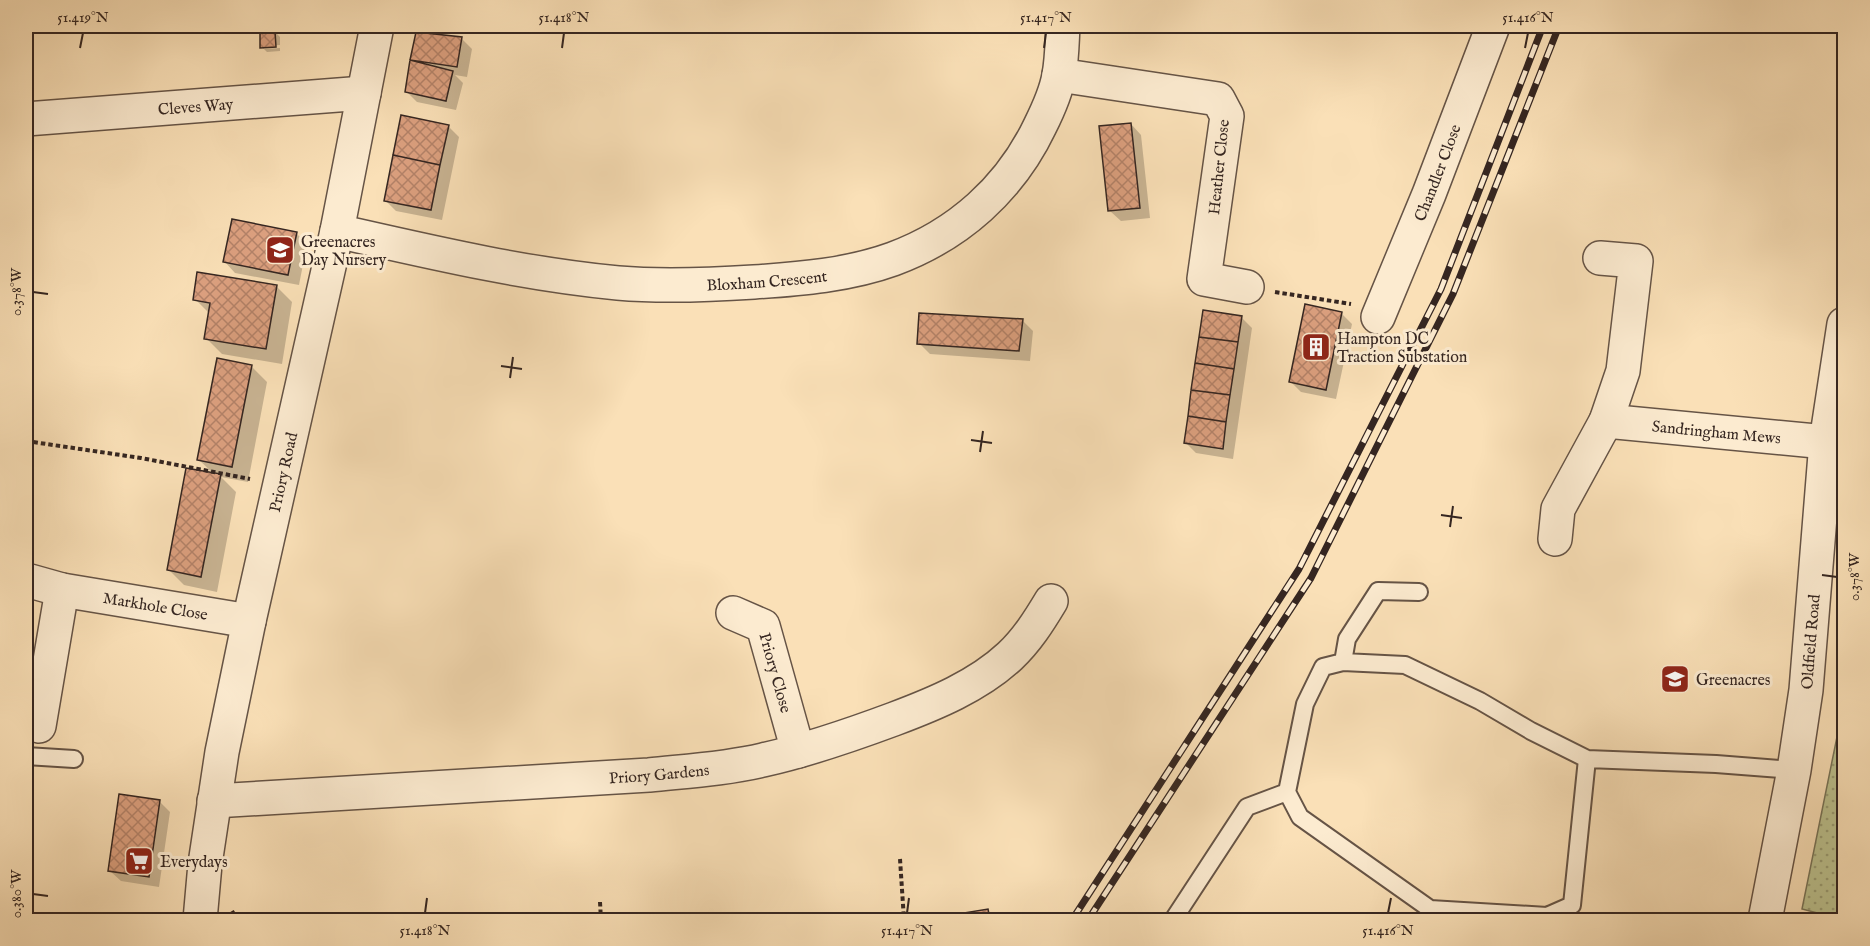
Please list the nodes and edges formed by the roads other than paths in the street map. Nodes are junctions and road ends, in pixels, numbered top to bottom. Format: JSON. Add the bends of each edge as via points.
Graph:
{"nodes":[{"id":1,"x":377,"y":26,"type":"edge"},
{"id":2,"x":1063,"y":26,"type":"edge"},
{"id":3,"x":1492,"y":26,"type":"edge"},
{"id":4,"x":1059,"y":75,"type":"junction"},
{"id":5,"x":364,"y":93,"type":"junction"},
{"id":6,"x":26,"y":119,"type":"edge"},
{"id":7,"x":337,"y":231,"type":"junction"},
{"id":8,"x":1600,"y":258,"type":"dead end"},
{"id":9,"x":1247,"y":287,"type":"road end"},
{"id":10,"x":1380,"y":313,"type":"road end"},
{"id":11,"x":1845,"y":324,"type":"edge"},
{"id":12,"x":1606,"y":421,"type":"junction"},
{"id":13,"x":1826,"y":442,"type":"junction"},
{"id":14,"x":1834,"y":479,"type":"edge"},
{"id":15,"x":1555,"y":539,"type":"dead end"},
{"id":16,"x":30,"y":581,"type":"dead end"},
{"id":17,"x":62,"y":590,"type":"junction"},
{"id":18,"x":1419,"y":592,"type":"dead end"},
{"id":19,"x":1052,"y":601,"type":"dead end"},
{"id":20,"x":733,"y":613,"type":"dead end"},
{"id":21,"x":249,"y":621,"type":"junction"},
{"id":22,"x":1343,"y":662,"type":"junction"},
{"id":23,"x":33,"y":746,"type":"edge"},
{"id":24,"x":798,"y":751,"type":"junction"},
{"id":25,"x":74,"y":759,"type":"dead end"},
{"id":26,"x":1587,"y":759,"type":"junction"},
{"id":27,"x":1794,"y":770,"type":"junction"},
{"id":28,"x":1287,"y":792,"type":"junction"},
{"id":29,"x":214,"y":801,"type":"junction"},
{"id":30,"x":200,"y":921,"type":"edge"},
{"id":31,"x":1173,"y":921,"type":"edge"},
{"id":32,"x":1765,"y":921,"type":"edge"}],
"edges":[{"from":1,"to":5,"type":"street","name":"Priory Road"},
{"from":2,"to":4,"type":"street","name":"Bloxham Crescent"},
{"from":3,"to":10,"type":"street","name":"Chandler Close"},
{"from":4,"to":7,"type":"street","name":"Bloxham Crescent","via":[[1035,138],[1004,184],[982,207],[960,225],[917,249],[852,270],[728,284],[618,283],[483,264]]},
{"from":4,"to":9,"type":"street","name":"Heather Close","via":[[1218,99],[1227,116],[1204,279]]},
{"from":5,"to":6,"type":"street","name":"Cleves Way"},
{"from":5,"to":7,"type":"street","name":"Priory Road"},
{"from":7,"to":21,"type":"street","name":"Priory Road"},
{"from":8,"to":12,"type":"street","via":[[1636,261],[1623,371]]},
{"from":11,"to":13,"type":"street","name":"Oldfield Road"},
{"from":12,"to":13,"type":"street","name":"Sandringham Mews"},
{"from":12,"to":15,"type":"street","via":[[1558,509]]},
{"from":13,"to":14,"type":"street","name":"Oldfield Road"},
{"from":14,"to":27,"type":"street","name":"Oldfield Road"},
{"from":16,"to":17,"type":"street","name":"Markhole Close"},
{"from":17,"to":21,"type":"street","name":"Markhole Close"},
{"from":17,"to":23,"type":"street"},
{"from":18,"to":22,"type":"lane","via":[[1378,591],[1347,639]]},
{"from":19,"to":24,"type":"street","name":"Priory Gardens","via":[[1009,657],[964,688],[909,713]]},
{"from":20,"to":24,"type":"street","name":"Priory Close","via":[[763,626]]},
{"from":21,"to":29,"type":"street","name":"Priory Road"},
{"from":22,"to":26,"type":"lane","via":[[1405,665],[1480,700]]},
{"from":22,"to":28,"type":"lane","via":[[1323,667],[1305,704]]},
{"from":23,"to":25,"type":"lane"},
{"from":24,"to":29,"type":"street","name":"Priory Gardens","via":[[732,766],[649,775]]},
{"from":26,"to":27,"type":"lane"},
{"from":26,"to":28,"type":"lane","via":[[1572,905],[1546,916],[1430,909],[1299,818]]},
{"from":27,"to":32,"type":"street","name":"Oldfield Road"},
{"from":28,"to":31,"type":"lane","via":[[1247,807]]},
{"from":29,"to":30,"type":"street","name":"Priory Road"}]}
